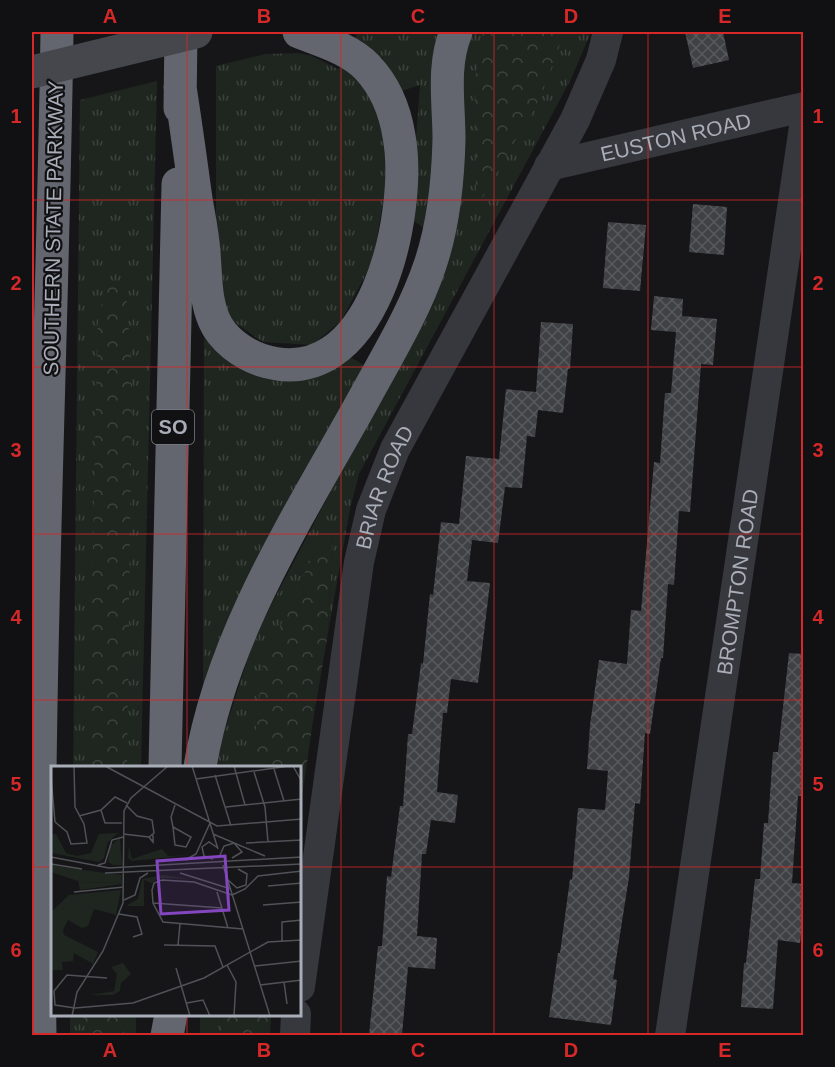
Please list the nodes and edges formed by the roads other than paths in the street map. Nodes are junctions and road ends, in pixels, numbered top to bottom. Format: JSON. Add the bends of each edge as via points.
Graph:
{"nodes":[{"id":1,"x":57,"y":32,"type":"edge"},
{"id":2,"x":181,"y":32,"type":"edge"},
{"id":3,"x":196,"y":32,"type":"edge"},
{"id":4,"x":299,"y":32,"type":"edge"},
{"id":5,"x":456,"y":32,"type":"edge"},
{"id":6,"x":608,"y":32,"type":"edge"},
{"id":7,"x":32,"y":72,"type":"edge"},
{"id":8,"x":180,"y":87,"type":"junction"},
{"id":9,"x":804,"y":107,"type":"edge"},
{"id":10,"x":804,"y":127,"type":"edge"},
{"id":11,"x":56,"y":129,"type":"junction"},
{"id":12,"x":549,"y":166,"type":"junction"},
{"id":13,"x":32,"y":212,"type":"edge"},
{"id":14,"x":32,"y":722,"type":"edge"},
{"id":15,"x":39,"y":766,"type":"junction"},
{"id":16,"x":165,"y":766,"type":"edge"},
{"id":17,"x":200,"y":766,"type":"edge"},
{"id":18,"x":302,"y":973,"type":"edge"},
{"id":19,"x":159,"y":1016,"type":"edge"},
{"id":20,"x":171,"y":1016,"type":"edge"},
{"id":21,"x":296,"y":1016,"type":"edge"},
{"id":22,"x":40,"y":1035,"type":"edge"},
{"id":23,"x":159,"y":1035,"type":"edge"},
{"id":24,"x":167,"y":1035,"type":"edge"},
{"id":25,"x":295,"y":1035,"type":"edge"},
{"id":26,"x":669,"y":1035,"type":"edge"}],
"edges":[{"from":1,"to":11,"type":"highway","name":"SOUTHERN STATE PARKWAY"},
{"from":2,"to":8,"type":"highway","number":"SO"},
{"from":3,"to":7,"type":"main road","bridge":true},
{"from":4,"to":8,"type":"highway","via":[[357,58],[375,77],[396,120],[401,156],[397,221],[380,285],[353,333],[319,358],[306,363],[269,363],[245,353],[226,338],[214,320],[206,289]]},
{"from":5,"to":17,"type":"highway","via":[[447,69],[446,195],[430,267],[390,351],[258,594],[219,689]]},
{"from":6,"to":12,"type":"street","name":"BRIAR ROAD","via":[[575,120]]},
{"from":8,"to":16,"type":"highway","number":"SO"},
{"from":9,"to":12,"type":"street","name":"EUSTON ROAD"},
{"from":10,"to":26,"type":"street","name":"BROMPTON ROAD"},
{"from":11,"to":13,"type":"highway"},
{"from":11,"to":15,"type":"highway","name":"SOUTHERN STATE PARKWAY"},
{"from":12,"to":18,"type":"street","name":"BRIAR ROAD","via":[[395,449],[371,510],[359,562]]},
{"from":14,"to":15,"type":"highway"},
{"from":15,"to":22,"type":"highway","name":"SOUTHERN STATE PARKWAY"},
{"from":19,"to":23,"type":"highway"},
{"from":20,"to":24,"type":"highway"},
{"from":21,"to":25,"type":"street"}]}
